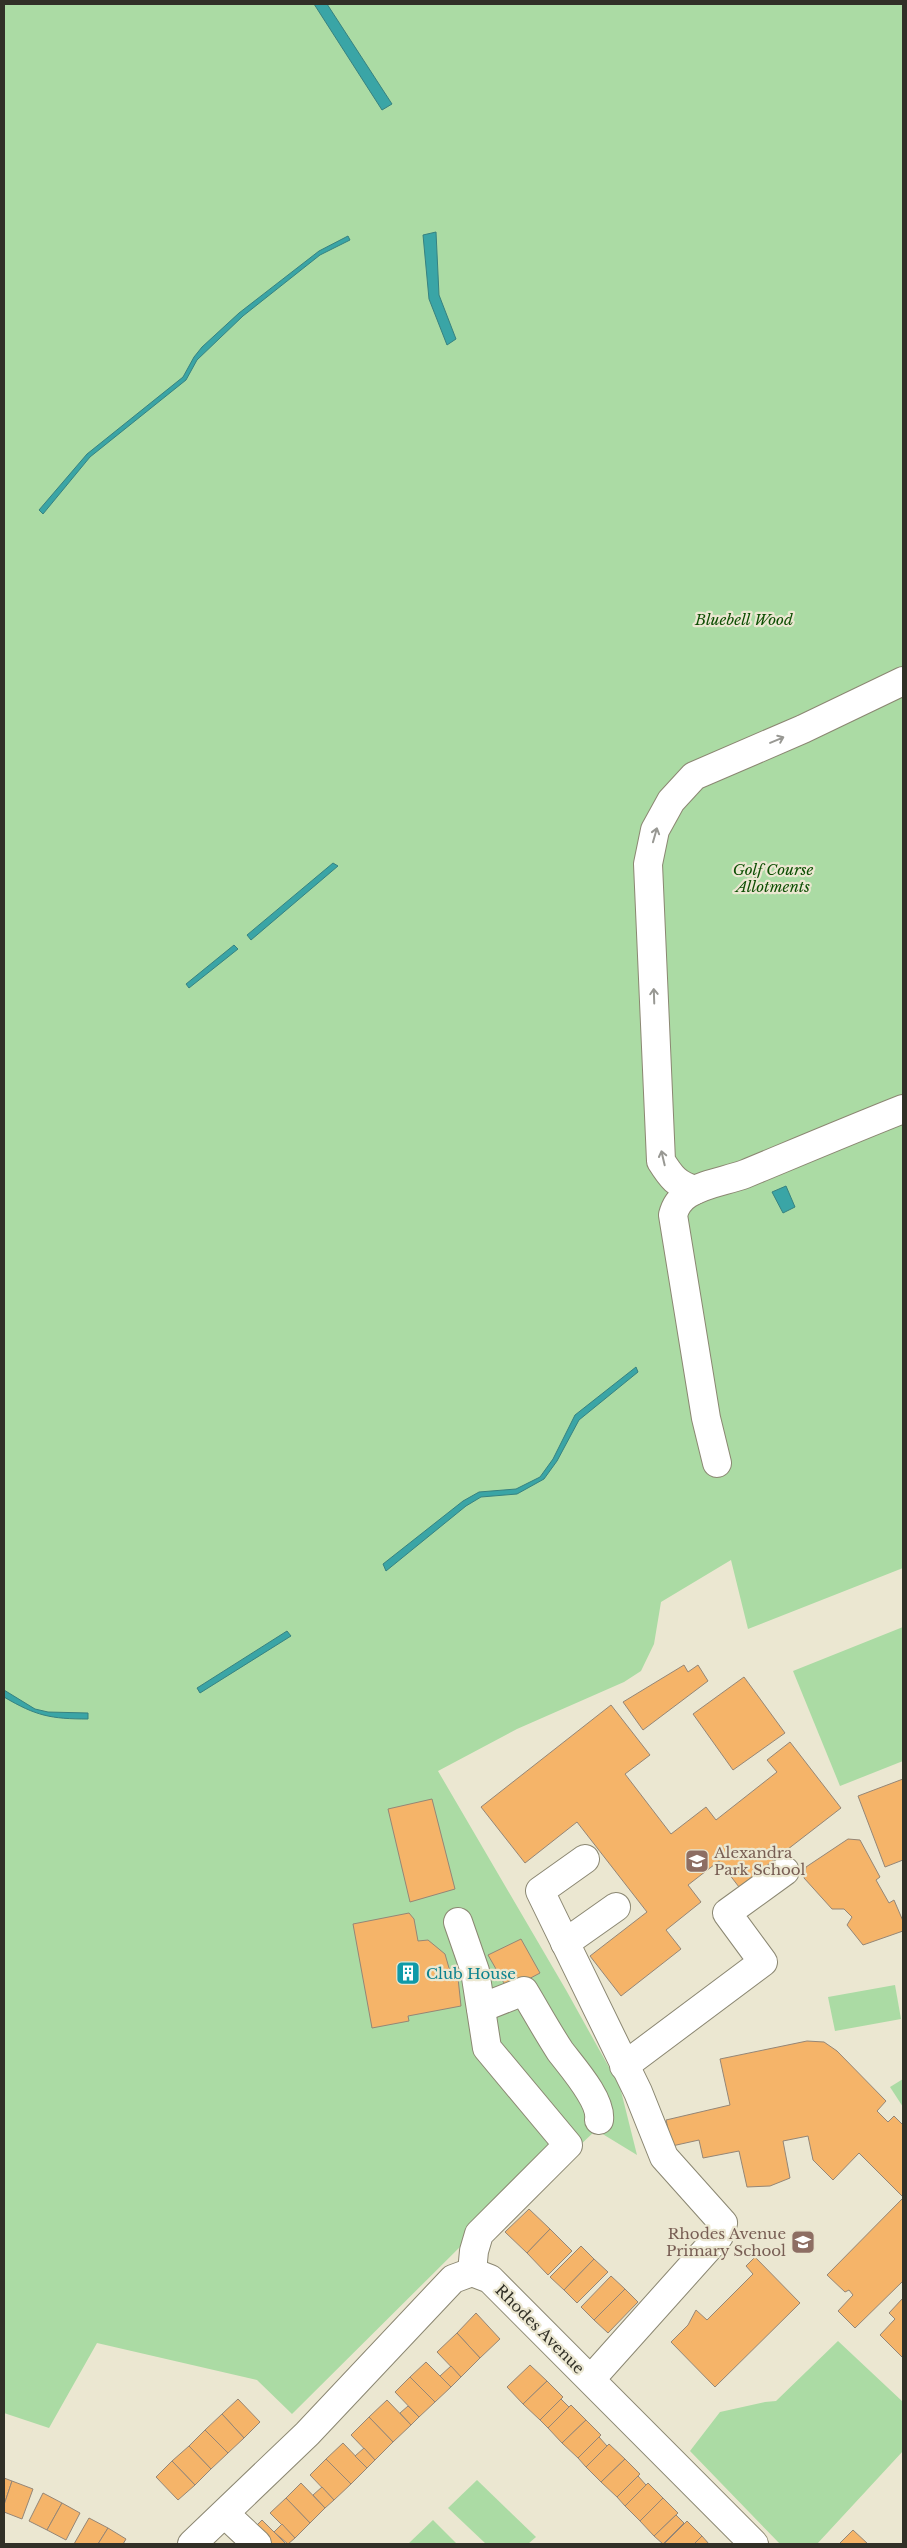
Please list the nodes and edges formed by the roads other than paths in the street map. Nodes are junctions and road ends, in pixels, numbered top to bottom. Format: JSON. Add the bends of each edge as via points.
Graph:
{"nodes":[{"id":1,"x":903,"y":681,"type":"edge"},
{"id":2,"x":903,"y":1109,"type":"edge"},
{"id":3,"x":695,"y":1190,"type":"junction"},
{"id":4,"x":717,"y":1463,"type":"dead end"},
{"id":5,"x":585,"y":1859,"type":"dead end"},
{"id":6,"x":785,"y":1871,"type":"dead end"},
{"id":7,"x":616,"y":1907,"type":"dead end"},
{"id":8,"x":458,"y":1922,"type":"dead end"},
{"id":9,"x":565,"y":1943,"type":"junction"},
{"id":10,"x":481,"y":2008,"type":"junction"},
{"id":11,"x":624,"y":2066,"type":"junction"},
{"id":12,"x":599,"y":2120,"type":"dead end"},
{"id":13,"x":472,"y":2272,"type":"junction"},
{"id":14,"x":591,"y":2379,"type":"junction"},
{"id":15,"x":225,"y":2514,"type":"junction"},
{"id":16,"x":192,"y":2544,"type":"edge"},
{"id":17,"x":257,"y":2544,"type":"edge"},
{"id":18,"x":754,"y":2544,"type":"edge"}],
"edges":[{"from":3,"to":1,"type":"street","one_way":true,"via":[[680,1186],[661,1161],[648,864],[655,830],[672,798],[694,776]]},
{"from":2,"to":3,"type":"street","via":[[743,1174]]},
{"from":3,"to":4,"type":"street","via":[[675,1206],[673,1215],[706,1418]]},
{"from":5,"to":9,"type":"street","via":[[540,1891]]},
{"from":6,"to":11,"type":"street","via":[[727,1913],[763,1962]]},
{"from":7,"to":9,"type":"street"},
{"from":8,"to":10,"type":"street","via":[[476,1971]]},
{"from":9,"to":11,"type":"street"},
{"from":10,"to":12,"type":"street","via":[[524,1991],[588,2091],[600,2113]]},
{"from":10,"to":13,"type":"street","via":[[487,2048],[568,2145],[479,2234]]},
{"from":11,"to":14,"type":"street","via":[[664,2157],[723,2223],[719,2236]]},
{"from":13,"to":14,"type":"street","name":"Rhodes Avenue","via":[[490,2278]]},
{"from":13,"to":15,"type":"street","via":[[453,2279],[307,2434]]},
{"from":14,"to":18,"type":"street","name":"Rhodes Avenue"},
{"from":15,"to":16,"type":"street"},
{"from":15,"to":17,"type":"street"}]}
